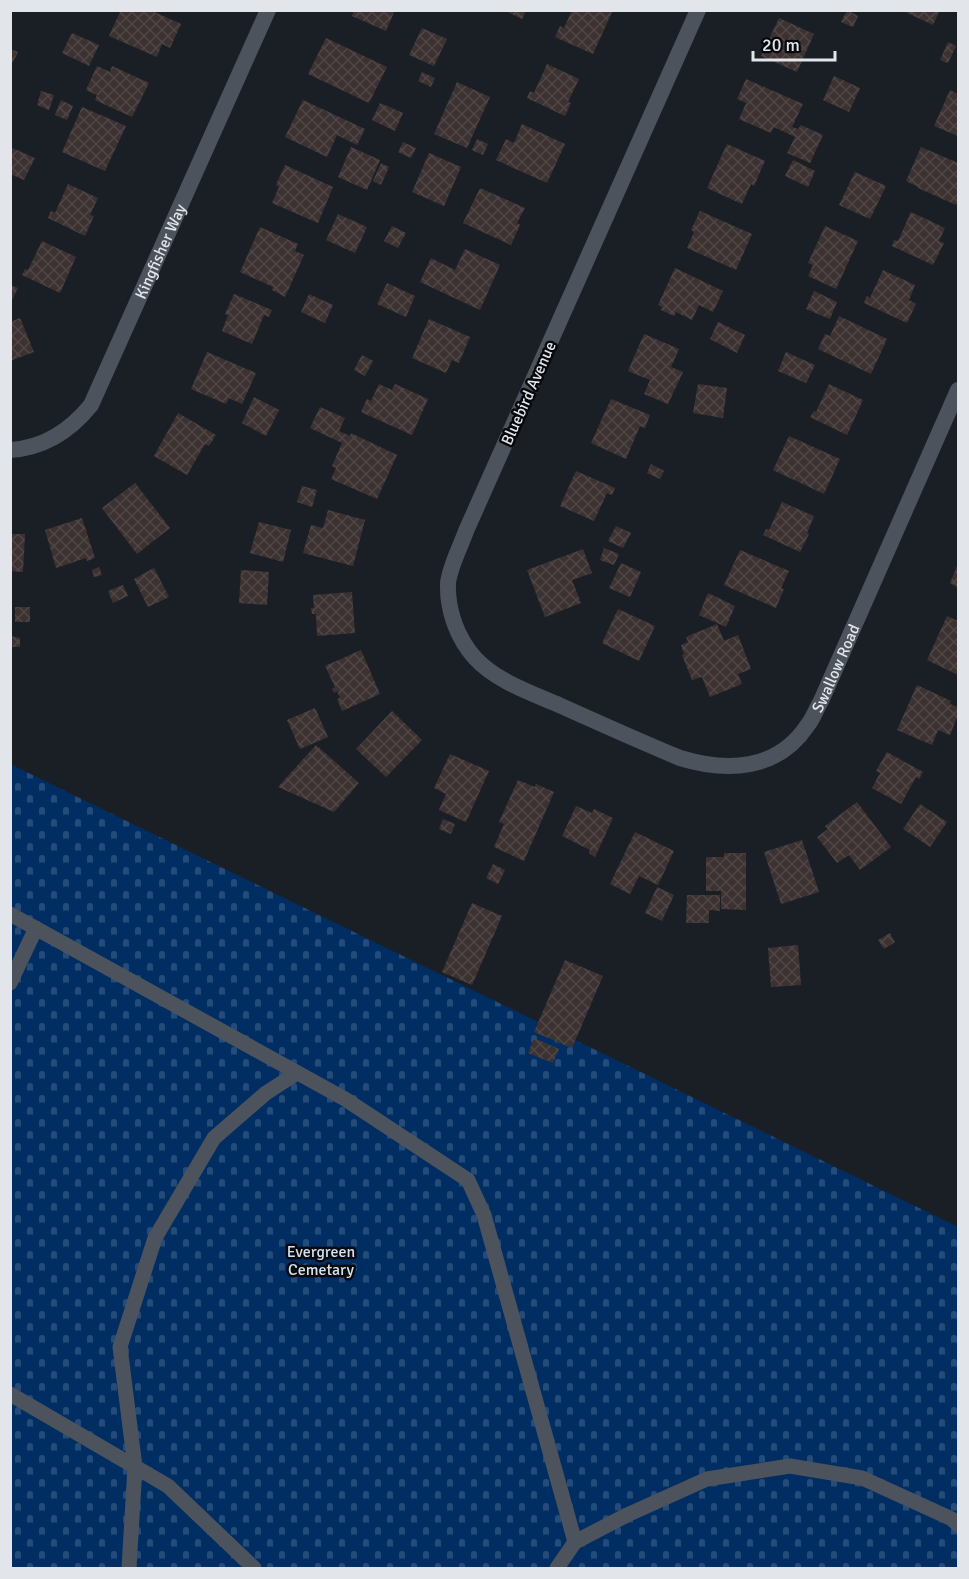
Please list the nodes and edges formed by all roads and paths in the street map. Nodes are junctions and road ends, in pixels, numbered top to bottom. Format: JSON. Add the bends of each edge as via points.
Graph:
{"nodes":[{"id":1,"x":268,"y":10,"type":"edge"},
{"id":2,"x":698,"y":10,"type":"edge"},
{"id":3,"x":958,"y":390,"type":"edge"},
{"id":4,"x":10,"y":450,"type":"edge"},
{"id":5,"x":590,"y":719,"type":"joint"},
{"id":6,"x":10,"y":914,"type":"edge"},
{"id":7,"x":36,"y":928,"type":"junction"},
{"id":8,"x":10,"y":982,"type":"edge"},
{"id":9,"x":297,"y":1073,"type":"junction"},
{"id":10,"x":10,"y":1394,"type":"edge"},
{"id":11,"x":135,"y":1467,"type":"junction"},
{"id":12,"x":958,"y":1525,"type":"edge"},
{"id":13,"x":574,"y":1542,"type":"junction"},
{"id":14,"x":129,"y":1569,"type":"edge"},
{"id":15,"x":254,"y":1569,"type":"edge"},
{"id":16,"x":557,"y":1569,"type":"edge"}],
"edges":[{"from":1,"to":4,"type":"street","name":"Kingfisher Way","via":[[91,405],[58,436]]},
{"from":2,"to":5,"type":"street","name":"Bluebird Avenue","via":[[450,573],[449,604],[454,623],[476,659],[492,673]]},
{"from":3,"to":5,"type":"street","name":"Swallow Road","via":[[820,701],[807,728],[786,749],[755,764],[730,768],[703,766]]},
{"from":6,"to":7,"type":"lane"},
{"from":7,"to":8,"type":"lane"},
{"from":7,"to":9,"type":"lane"},
{"from":9,"to":11,"type":"lane","via":[[266,1093],[214,1138],[154,1238],[120,1347]]},
{"from":9,"to":13,"type":"lane","via":[[345,1099],[468,1180],[484,1215]]},
{"from":10,"to":11,"type":"lane"},
{"from":11,"to":14,"type":"lane"},
{"from":11,"to":15,"type":"lane","via":[[168,1486]]},
{"from":12,"to":13,"type":"lane","via":[[861,1478],[790,1466],[707,1479]]},
{"from":13,"to":16,"type":"lane"}]}
